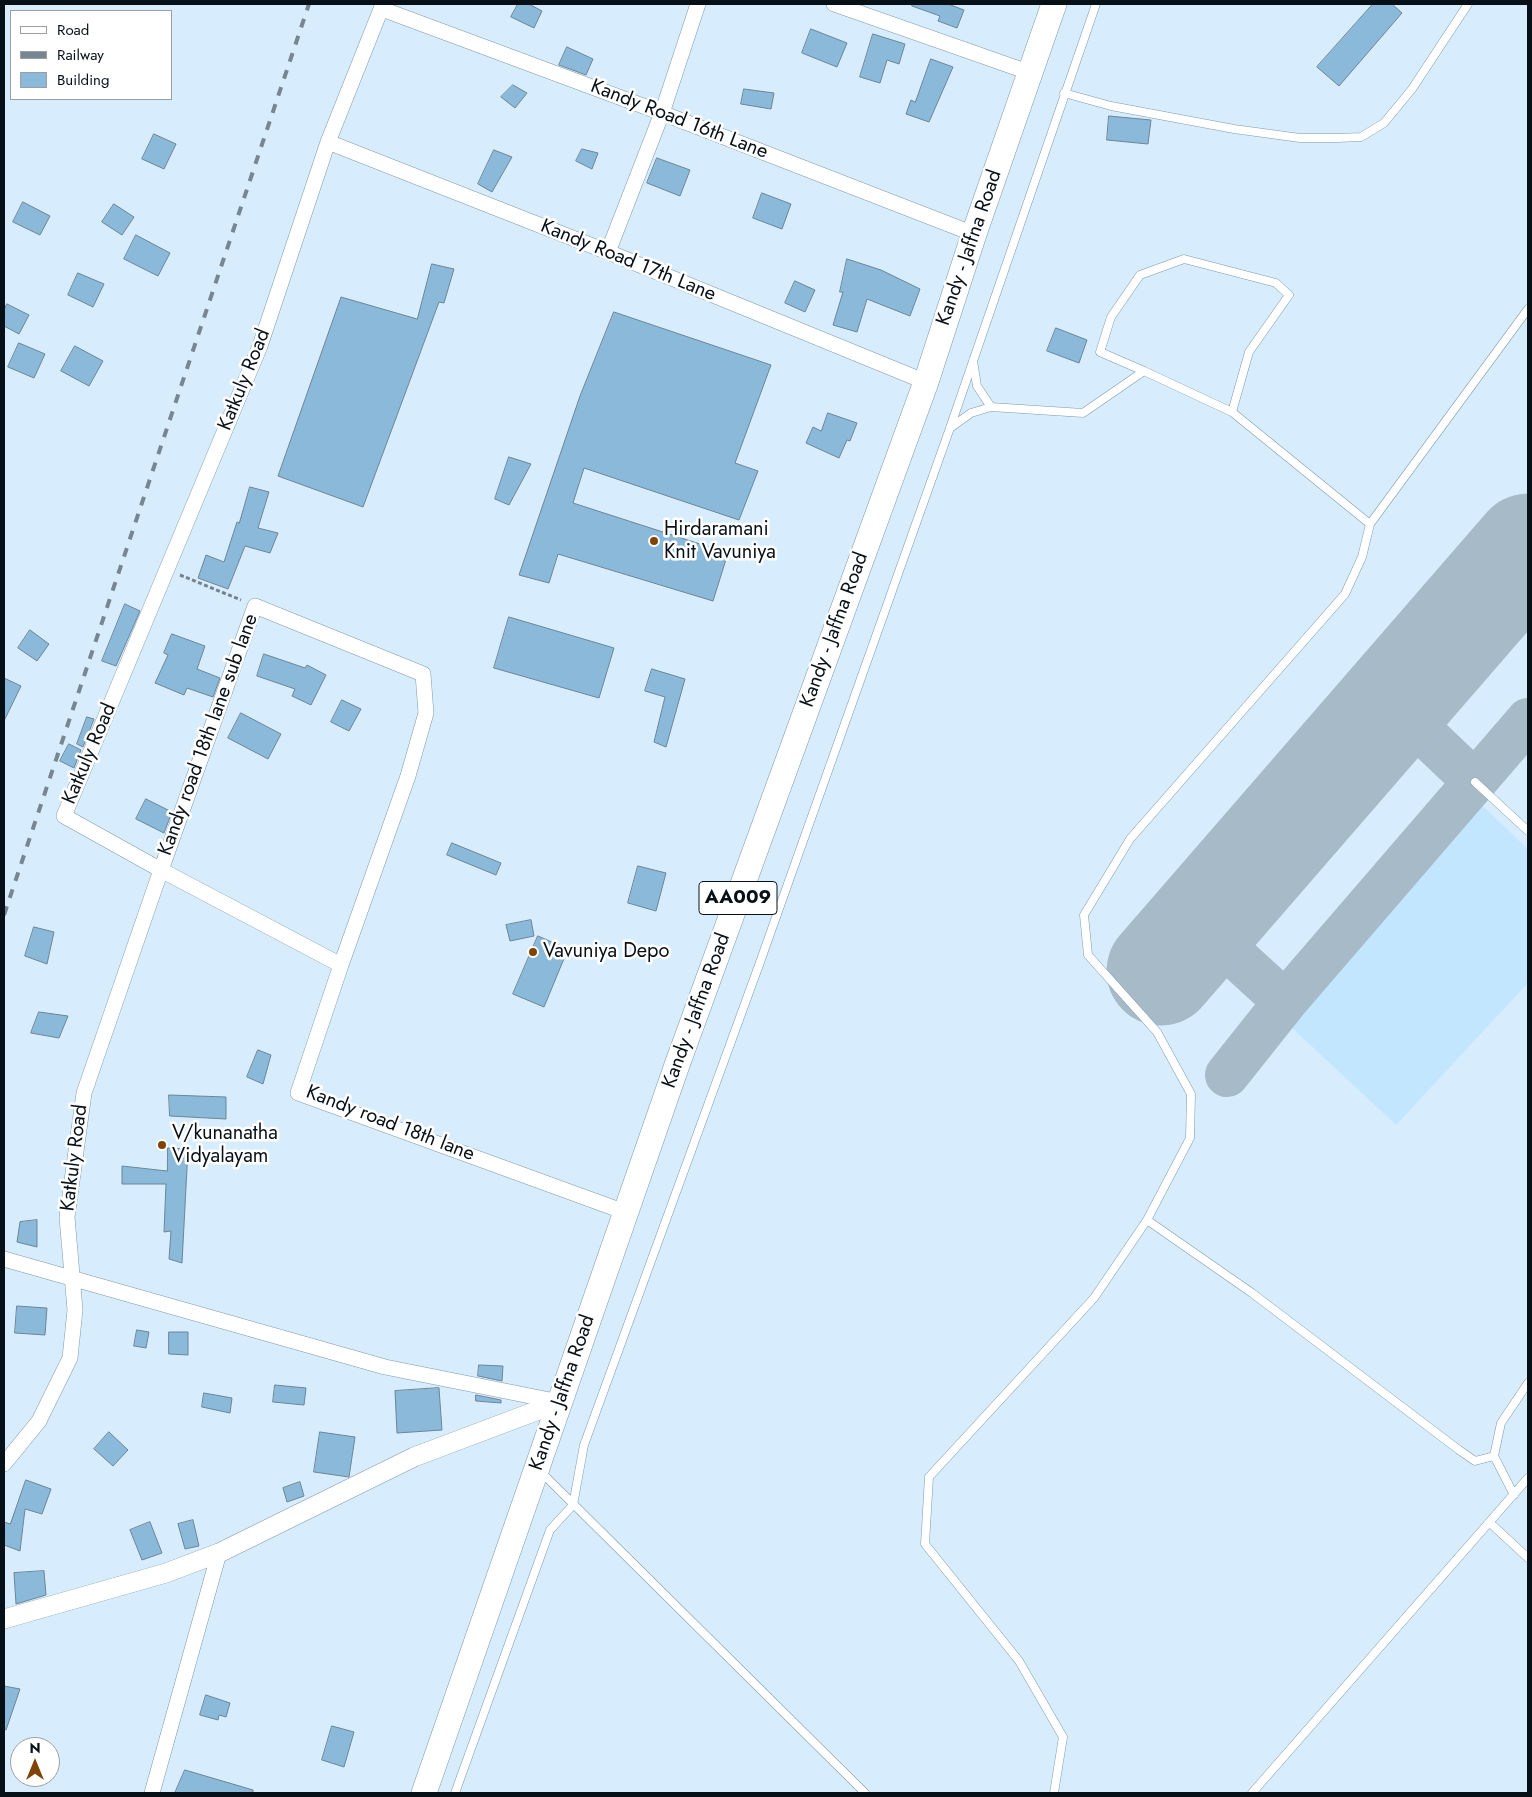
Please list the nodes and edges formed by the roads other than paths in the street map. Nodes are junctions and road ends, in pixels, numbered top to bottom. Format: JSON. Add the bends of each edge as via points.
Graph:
{"nodes":[{"id":1,"x":698,"y":4,"type":"edge"},
{"id":2,"x":834,"y":4,"type":"edge"},
{"id":3,"x":1054,"y":4,"type":"edge"},
{"id":4,"x":1096,"y":4,"type":"edge"},
{"id":5,"x":1468,"y":4,"type":"edge"},
{"id":6,"x":383,"y":7,"type":"edge"},
{"id":7,"x":1031,"y":74,"type":"junction"},
{"id":8,"x":1064,"y":94,"type":"junction"},
{"id":9,"x":662,"y":113,"type":"junction"},
{"id":10,"x":328,"y":142,"type":"junction"},
{"id":11,"x":974,"y":234,"type":"junction"},
{"id":12,"x":608,"y":252,"type":"junction"},
{"id":13,"x":1528,"y":309,"type":"edge"},
{"id":14,"x":973,"y":360,"type":"junction"},
{"id":15,"x":1144,"y":371,"type":"junction"},
{"id":16,"x":926,"y":382,"type":"junction"},
{"id":17,"x":991,"y":407,"type":"junction"},
{"id":18,"x":1232,"y":412,"type":"junction"},
{"id":19,"x":950,"y":428,"type":"junction"},
{"id":20,"x":1370,"y":524,"type":"junction"},
{"id":21,"x":1474,"y":782,"type":"dead end"},
{"id":22,"x":1528,"y":831,"type":"edge"},
{"id":23,"x":161,"y":870,"type":"junction"},
{"id":24,"x":340,"y":965,"type":"junction"},
{"id":25,"x":625,"y":1212,"type":"junction"},
{"id":26,"x":1147,"y":1220,"type":"junction"},
{"id":27,"x":4,"y":1260,"type":"edge"},
{"id":28,"x":73,"y":1280,"type":"junction"},
{"id":29,"x":1528,"y":1383,"type":"edge"},
{"id":30,"x":560,"y":1402,"type":"junction"},
{"id":31,"x":1494,"y":1456,"type":"junction"},
{"id":32,"x":4,"y":1464,"type":"edge"},
{"id":33,"x":537,"y":1469,"type":"junction"},
{"id":34,"x":1528,"y":1478,"type":"edge"},
{"id":35,"x":1514,"y":1495,"type":"junction"},
{"id":36,"x":573,"y":1505,"type":"junction"},
{"id":37,"x":1489,"y":1522,"type":"junction"},
{"id":38,"x":219,"y":1553,"type":"junction"},
{"id":39,"x":1528,"y":1558,"type":"edge"},
{"id":40,"x":4,"y":1619,"type":"edge"},
{"id":41,"x":152,"y":1793,"type":"edge"},
{"id":42,"x":424,"y":1793,"type":"edge"},
{"id":43,"x":455,"y":1793,"type":"edge"},
{"id":44,"x":866,"y":1793,"type":"edge"},
{"id":45,"x":1054,"y":1793,"type":"edge"},
{"id":46,"x":1252,"y":1793,"type":"edge"}],
"edges":[{"from":1,"to":9,"type":"street"},
{"from":2,"to":7,"type":"street"},
{"from":3,"to":7,"type":"highway","name":"Kandy - Jaffna Road","number":"AA009"},
{"from":4,"to":8,"type":"lane"},
{"from":5,"to":8,"type":"lane","via":[[1407,96],[1384,123],[1360,137],[1300,138],[1234,129]]},
{"from":6,"to":9,"type":"street","name":"Kandy Road 16th Lane"},
{"from":6,"to":10,"type":"street","name":"Katkuly Road"},
{"from":7,"to":11,"type":"highway","name":"Kandy - Jaffna Road","number":"AA009"},
{"from":8,"to":14,"type":"lane"},
{"from":9,"to":11,"type":"street","name":"Kandy Road 16th Lane"},
{"from":9,"to":12,"type":"street"},
{"from":10,"to":12,"type":"street","name":"Kandy Road 17th Lane"},
{"from":10,"to":23,"type":"street","name":"Katkuly Road","via":[[260,346],[64,816]]},
{"from":11,"to":16,"type":"highway","name":"Kandy - Jaffna Road","number":"AA009"},
{"from":12,"to":16,"type":"street","name":"Kandy Road 17th Lane"},
{"from":13,"to":20,"type":"lane"},
{"from":14,"to":17,"type":"lane","via":[[977,386]]},
{"from":14,"to":19,"type":"lane"},
{"from":15,"to":17,"type":"lane","via":[[1084,413]]},
{"from":15,"to":18,"type":"lane"},
{"from":15,"to":18,"type":"lane","via":[[1100,352],[1111,317],[1140,275],[1184,259],[1276,283],[1289,295],[1249,352]]},
{"from":16,"to":25,"type":"highway","name":"Kandy - Jaffna Road","number":"AA009"},
{"from":17,"to":19,"type":"lane","via":[[971,413]]},
{"from":18,"to":20,"type":"lane"},
{"from":19,"to":36,"type":"lane","via":[[584,1445]]},
{"from":20,"to":26,"type":"lane","via":[[1362,557],[1345,594],[1130,839],[1084,915],[1088,954],[1157,1032],[1191,1094],[1190,1138]]},
{"from":21,"to":22,"type":"lane"},
{"from":23,"to":24,"type":"street"},
{"from":23,"to":24,"type":"street","name":"Kandy road 18th lane sub lane","via":[[255,606],[423,674],[426,712],[408,776]]},
{"from":23,"to":28,"type":"street","name":"Katkuly Road","via":[[84,1092],[67,1217]]},
{"from":24,"to":25,"type":"street","name":"Kandy road 18th lane","via":[[298,1093]]},
{"from":25,"to":30,"type":"highway","name":"Kandy - Jaffna Road","number":"AA009"},
{"from":26,"to":31,"type":"lane","via":[[1252,1293],[1475,1461]]},
{"from":26,"to":45,"type":"lane","via":[[1094,1298],[929,1477],[925,1544],[1019,1661],[1063,1737]]},
{"from":27,"to":28,"type":"street"},
{"from":28,"to":30,"type":"street","via":[[385,1366]]},
{"from":28,"to":32,"type":"street","name":"Katkuly Road","via":[[75,1310],[70,1358],[39,1421]]},
{"from":29,"to":31,"type":"lane","via":[[1501,1423]]},
{"from":30,"to":33,"type":"highway","name":"Kandy - Jaffna Road","number":"AA009"},
{"from":30,"to":38,"type":"street","via":[[414,1457]]},
{"from":31,"to":35,"type":"lane"},
{"from":33,"to":36,"type":"lane"},
{"from":33,"to":42,"type":"highway","name":"Kandy - Jaffna Road","number":"AA009"},
{"from":34,"to":35,"type":"lane"},
{"from":35,"to":37,"type":"lane"},
{"from":36,"to":43,"type":"lane","via":[[550,1530]]},
{"from":36,"to":44,"type":"lane"},
{"from":37,"to":39,"type":"lane"},
{"from":37,"to":46,"type":"lane"},
{"from":38,"to":40,"type":"street","via":[[166,1573]]},
{"from":38,"to":41,"type":"street"}]}
